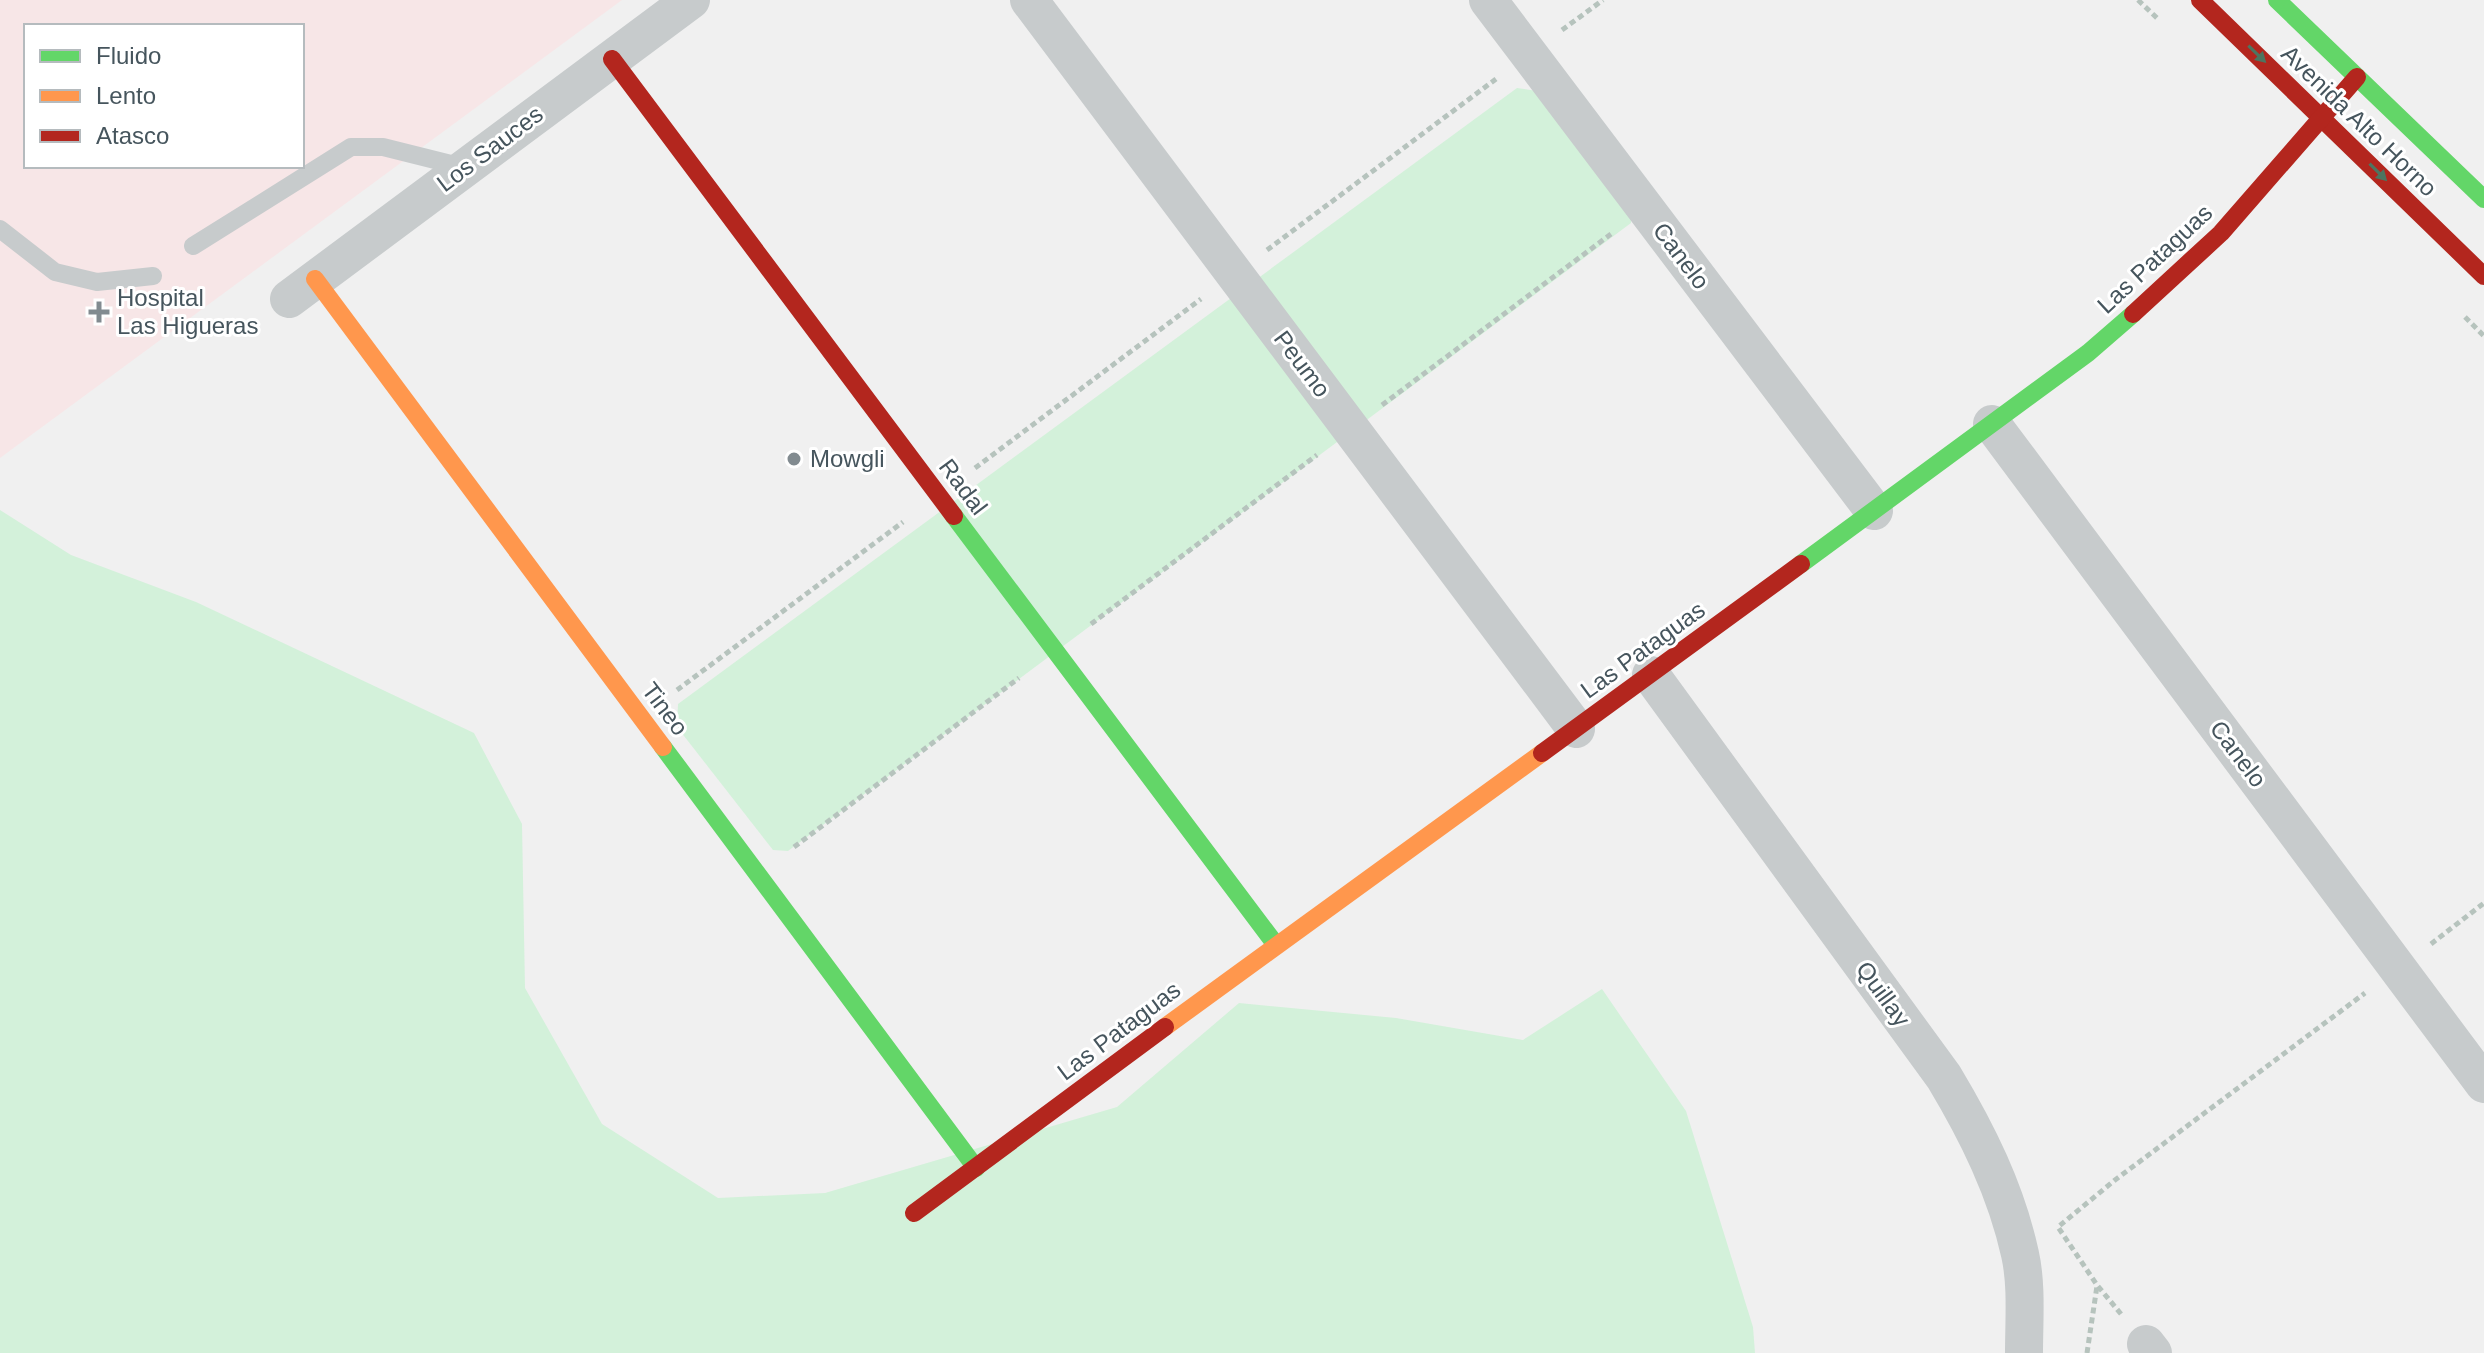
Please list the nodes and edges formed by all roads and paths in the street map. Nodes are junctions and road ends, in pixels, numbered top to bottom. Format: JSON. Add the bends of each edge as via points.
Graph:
{"nodes":[{"id":1,"x":691,"y":0,"type":"edge"},
{"id":2,"x":1029,"y":0,"type":"edge"},
{"id":3,"x":1488,"y":0,"type":"edge"},
{"id":4,"x":1603,"y":0,"type":"edge"},
{"id":5,"x":2200,"y":0,"type":"edge"},
{"id":6,"x":2277,"y":0,"type":"edge"},
{"id":7,"x":1529,"y":55,"type":"junction"},
{"id":8,"x":612,"y":59,"type":"junction"},
{"id":9,"x":2357,"y":77,"type":"junction"},
{"id":10,"x":2323,"y":118,"type":"junction"},
{"id":11,"x":465,"y":167,"type":"junction"},
{"id":12,"x":2484,"y":199,"type":"edge"},
{"id":13,"x":1645,"y":209,"type":"junction"},
{"id":14,"x":0,"y":229,"type":"edge"},
{"id":15,"x":193,"y":246,"type":"dead end"},
{"id":16,"x":1235,"y":274,"type":"junction"},
{"id":17,"x":153,"y":276,"type":"dead end"},
{"id":18,"x":2484,"y":276,"type":"edge"},
{"id":19,"x":302,"y":289,"type":"joint"},
{"id":20,"x":1992,"y":424,"type":"junction"},
{"id":21,"x":1351,"y":429,"type":"junction"},
{"id":22,"x":939,"y":495,"type":"junction"},
{"id":23,"x":1874,"y":511,"type":"junction"},
{"id":24,"x":1056,"y":650,"type":"junction"},
{"id":25,"x":1651,"y":675,"type":"junction"},
{"id":26,"x":641,"y":717,"type":"junction"},
{"id":27,"x":1576,"y":729,"type":"junction"},
{"id":28,"x":758,"y":874,"type":"junction"},
{"id":29,"x":2484,"y":903,"type":"edge"},
{"id":30,"x":1276,"y":945,"type":"junction"},
{"id":31,"x":2398,"y":969,"type":"junction"},
{"id":32,"x":2484,"y":1084,"type":"edge"},
{"id":33,"x":976,"y":1168,"type":"junction"},
{"id":34,"x":914,"y":1213,"type":"dead end"},
{"id":35,"x":2024,"y":1353,"type":"edge"},
{"id":36,"x":2087,"y":1353,"type":"edge"}],
"edges":[{"from":1,"to":8,"type":"street","name":"Los Sauces"},
{"from":2,"to":16,"type":"street","name":"Peumo"},
{"from":3,"to":7,"type":"street","name":"Canelo"},
{"from":4,"to":7,"type":"path"},
{"from":5,"to":10,"type":"street","name":"Avenida Alto Horno","one_way":true},
{"from":6,"to":9,"type":"street","name":"Avenida Alto Horno"},
{"from":7,"to":13,"type":"street","name":"Canelo"},
{"from":7,"to":16,"type":"path"},
{"from":8,"to":11,"type":"street","name":"Los Sauces"},
{"from":8,"to":22,"type":"street","name":"Radal"},
{"from":9,"to":10,"type":"street","name":"Las Pataguas"},
{"from":9,"to":12,"type":"street","name":"Avenida Alto Horno"},
{"from":10,"to":18,"type":"street","name":"Avenida Alto Horno","one_way":true},
{"from":10,"to":20,"type":"street","name":"Las Pataguas","via":[[2168,284],[2088,353]]},
{"from":11,"to":15,"type":"lane","via":[[383,147],[351,147]]},
{"from":11,"to":19,"type":"street","name":"Los Sauces"},
{"from":13,"to":21,"type":"path"},
{"from":13,"to":23,"type":"street","name":"Canelo"},
{"from":14,"to":17,"type":"lane","via":[[55,272],[97,282]]},
{"from":16,"to":21,"type":"street","name":"Peumo"},
{"from":16,"to":22,"type":"path"},
{"from":19,"to":26,"type":"street","name":"Tineo"},
{"from":20,"to":23,"type":"street","name":"Las Pataguas"},
{"from":20,"to":31,"type":"street","name":"Canelo"},
{"from":21,"to":24,"type":"path"},
{"from":21,"to":27,"type":"street","name":"Peumo"},
{"from":22,"to":24,"type":"street","name":"Radal"},
{"from":22,"to":26,"type":"path"},
{"from":23,"to":25,"type":"street","name":"Las Pataguas"},
{"from":24,"to":28,"type":"path"},
{"from":24,"to":30,"type":"street","name":"Radal"},
{"from":25,"to":27,"type":"street","name":"Las Pataguas"},
{"from":25,"to":35,"type":"street","name":"Quillay","via":[[1944,1077],[1972,1124],[1999,1184],[2021,1255]]},
{"from":26,"to":28,"type":"street","name":"Tineo"},
{"from":27,"to":30,"type":"street","name":"Las Pataguas"},
{"from":28,"to":33,"type":"street","name":"Tineo"},
{"from":29,"to":31,"type":"path"},
{"from":30,"to":33,"type":"street","name":"Las Pataguas"},
{"from":31,"to":32,"type":"street","name":"Canelo"},
{"from":31,"to":36,"type":"path","via":[[2058,1227],[2097,1285]]},
{"from":33,"to":34,"type":"street","name":"Las Pataguas"}]}
